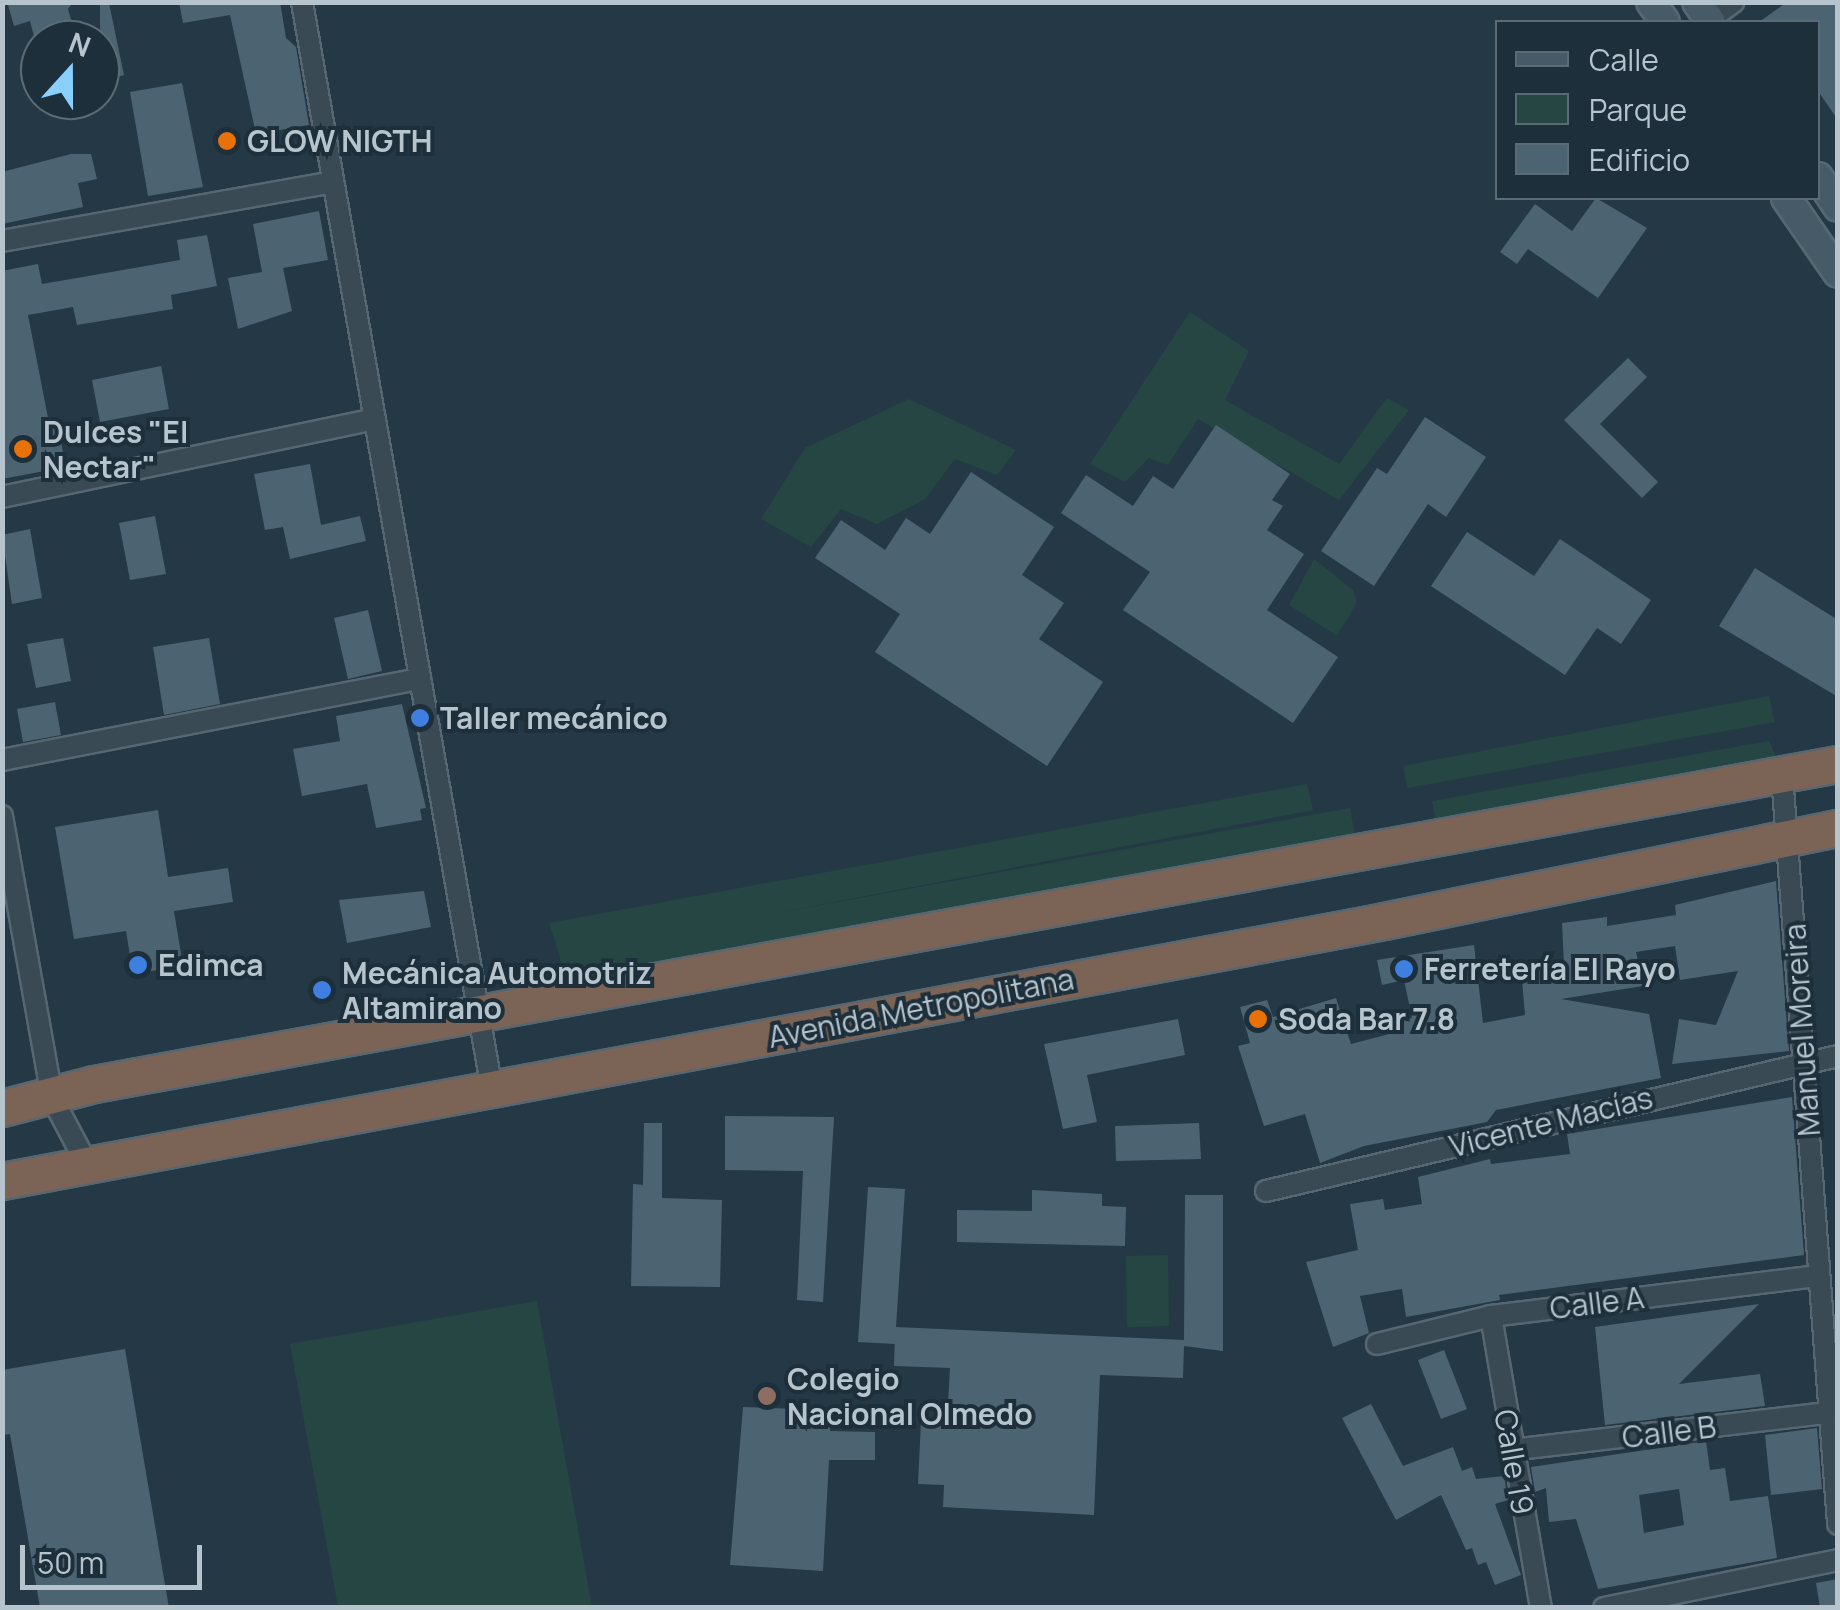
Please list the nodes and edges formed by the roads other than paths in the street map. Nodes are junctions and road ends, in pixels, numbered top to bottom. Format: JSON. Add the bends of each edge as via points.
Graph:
{"nodes":[{"id":1,"x":302,"y":2,"type":"edge"},
{"id":2,"x":1734,"y":2,"type":"edge"},
{"id":3,"x":1706,"y":17,"type":"edge"},
{"id":4,"x":1820,"y":181,"type":"edge"},
{"id":5,"x":334,"y":182,"type":"junction"},
{"id":6,"x":1788,"y":200,"type":"edge"},
{"id":7,"x":1838,"y":206,"type":"edge"},
{"id":8,"x":2,"y":241,"type":"edge"},
{"id":9,"x":1834,"y":259,"type":"edge"},
{"id":10,"x":375,"y":419,"type":"junction"},
{"id":11,"x":2,"y":497,"type":"edge"},
{"id":12,"x":420,"y":679,"type":"junction"},
{"id":13,"x":2,"y":760,"type":"edge"},
{"id":14,"x":1838,"y":764,"type":"edge"},
{"id":15,"x":1782,"y":775,"type":"junction"},
{"id":16,"x":2,"y":816,"type":"edge"},
{"id":17,"x":1838,"y":828,"type":"edge"},
{"id":18,"x":1786,"y":837,"type":"junction"},
{"id":19,"x":479,"y":1014,"type":"junction"},
{"id":20,"x":1838,"y":1056,"type":"edge"},
{"id":21,"x":1805,"y":1060,"type":"junction"},
{"id":22,"x":492,"y":1089,"type":"junction"},
{"id":23,"x":52,"y":1098,"type":"junction"},
{"id":24,"x":2,"y":1108,"type":"edge"},
{"id":25,"x":88,"y":1166,"type":"junction"},
{"id":26,"x":2,"y":1181,"type":"edge"},
{"id":27,"x":1266,"y":1191,"type":"dead end"},
{"id":28,"x":1819,"y":1276,"type":"junction"},
{"id":29,"x":1491,"y":1316,"type":"junction"},
{"id":30,"x":1377,"y":1344,"type":"dead end"},
{"id":31,"x":1828,"y":1413,"type":"junction"},
{"id":32,"x":1510,"y":1450,"type":"junction"},
{"id":33,"x":1838,"y":1524,"type":"edge"},
{"id":34,"x":1838,"y":1560,"type":"edge"},
{"id":35,"x":1542,"y":1608,"type":"edge"},
{"id":36,"x":1604,"y":1608,"type":"edge"}],
"edges":[{"from":1,"to":5,"type":"street"},
{"from":2,"to":3,"type":"street"},
{"from":4,"to":7,"type":"street"},
{"from":5,"to":8,"type":"street"},
{"from":5,"to":10,"type":"street"},
{"from":6,"to":9,"type":"street"},
{"from":10,"to":11,"type":"street"},
{"from":10,"to":12,"type":"street"},
{"from":12,"to":13,"type":"street"},
{"from":12,"to":19,"type":"street"},
{"from":14,"to":15,"type":"highway"},
{"from":15,"to":18,"type":"street","name":"Manuel Moreira"},
{"from":15,"to":19,"type":"highway"},
{"from":16,"to":23,"type":"street"},
{"from":17,"to":18,"type":"highway","name":"Avenida Metropolitana"},
{"from":18,"to":21,"type":"street","name":"Manuel Moreira"},
{"from":18,"to":22,"type":"highway","name":"Avenida Metropolitana","via":[[1384,921]]},
{"from":19,"to":22,"type":"street"},
{"from":19,"to":23,"type":"highway","via":[[94,1084]]},
{"from":20,"to":21,"type":"street","name":"Vicente Macías"},
{"from":21,"to":27,"type":"street","name":"Vicente Macías"},
{"from":21,"to":28,"type":"street","name":"Manuel Moreira"},
{"from":22,"to":25,"type":"highway","name":"Avenida Metropolitana"},
{"from":23,"to":24,"type":"highway"},
{"from":23,"to":25,"type":"street"},
{"from":25,"to":26,"type":"highway","name":"Avenida Metropolitana"},
{"from":28,"to":29,"type":"street","name":"Calle A"},
{"from":28,"to":31,"type":"street","name":"Manuel Moreira"},
{"from":29,"to":30,"type":"street","name":"Calle A"},
{"from":29,"to":32,"type":"street","name":"Calle 19"},
{"from":31,"to":32,"type":"street","name":"Calle B"},
{"from":31,"to":33,"type":"street","name":"Manuel Moreira"},
{"from":32,"to":35,"type":"street","name":"Calle 19"},
{"from":34,"to":36,"type":"street"}]}
